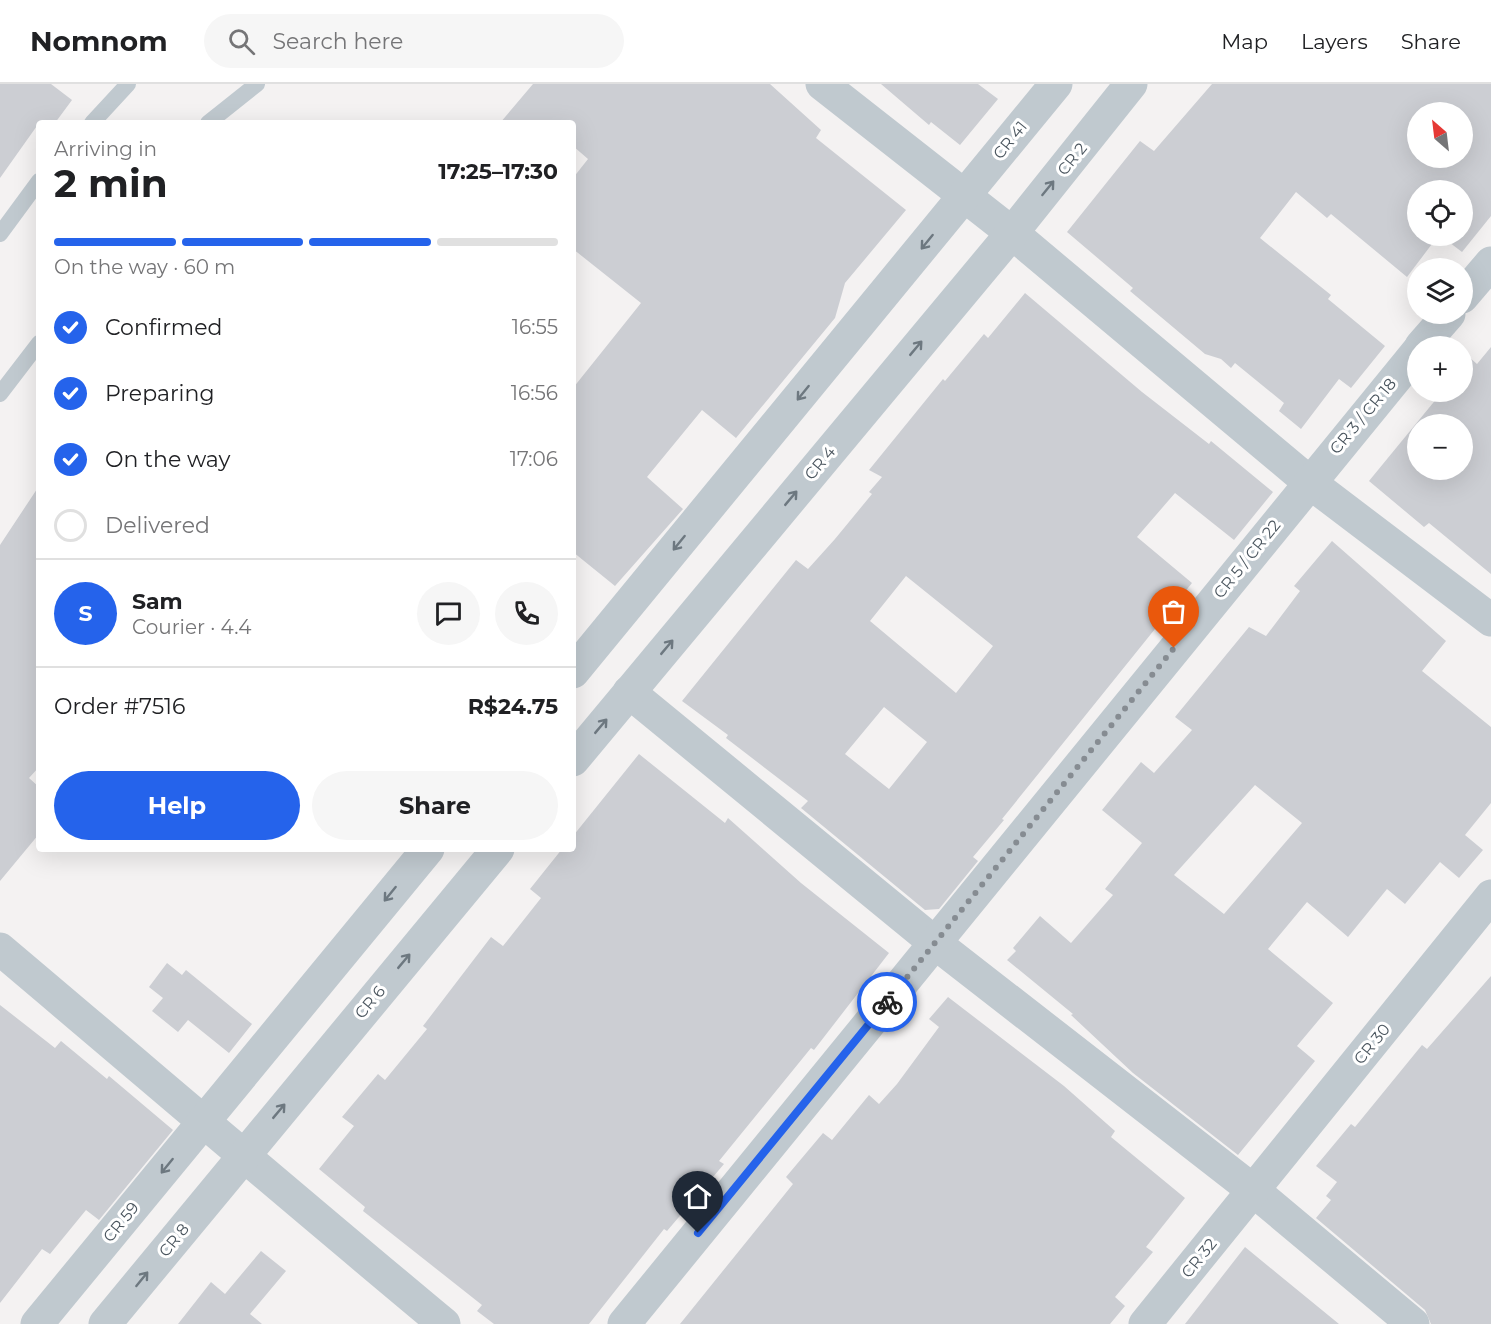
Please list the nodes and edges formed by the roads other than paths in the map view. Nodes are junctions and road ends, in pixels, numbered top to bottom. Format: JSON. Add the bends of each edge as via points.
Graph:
{"nodes":[{"id":1,"x":128,"y":84,"type":"edge"},
{"id":2,"x":257,"y":84,"type":"edge"},
{"id":3,"x":822,"y":84,"type":"edge"},
{"id":4,"x":1056,"y":84,"type":"edge"},
{"id":5,"x":1131,"y":84,"type":"edge"},
{"id":6,"x":95,"y":120,"type":"edge"},
{"id":7,"x":212,"y":120,"type":"edge"},
{"id":8,"x":36,"y":192,"type":"edge"},
{"id":9,"x":964,"y":197,"type":"junction"},
{"id":10,"x":1012,"y":233,"type":"junction"},
{"id":11,"x":0,"y":234,"type":"edge"},
{"id":12,"x":1491,"y":262,"type":"edge"},
{"id":13,"x":1473,"y":284,"type":"edge"},
{"id":14,"x":1440,"y":324,"type":"edge"},
{"id":15,"x":1430,"y":336,"type":"edge"},
{"id":16,"x":36,"y":347,"type":"edge"},
{"id":17,"x":1407,"y":364,"type":"edge"},
{"id":18,"x":0,"y":394,"type":"edge"},
{"id":19,"x":1309,"y":482,"type":"junction"},
{"id":20,"x":1491,"y":620,"type":"edge"},
{"id":21,"x":576,"y":668,"type":"edge"},
{"id":22,"x":629,"y":692,"type":"junction"},
{"id":23,"x":576,"y":756,"type":"edge"},
{"id":24,"x":426,"y":852,"type":"edge"},
{"id":25,"x":495,"y":852,"type":"edge"},
{"id":26,"x":1491,"y":896,"type":"edge"},
{"id":27,"x":934,"y":943,"type":"junction"},
{"id":28,"x":0,"y":949,"type":"edge"},
{"id":29,"x":204,"y":1121,"type":"junction"},
{"id":30,"x":242,"y":1156,"type":"junction"},
{"id":31,"x":1254,"y":1191,"type":"junction"},
{"id":32,"x":38,"y":1324,"type":"edge"},
{"id":33,"x":105,"y":1324,"type":"edge"},
{"id":34,"x":444,"y":1324,"type":"edge"},
{"id":35,"x":624,"y":1324,"type":"edge"},
{"id":36,"x":1145,"y":1324,"type":"edge"},
{"id":37,"x":1413,"y":1324,"type":"edge"}],
"edges":[{"from":1,"to":6,"type":"lane"},
{"from":2,"to":7,"type":"lane"},
{"from":3,"to":9,"type":"street"},
{"from":4,"to":9,"type":"street","name":"CR 41"},
{"from":10,"to":5,"type":"street","name":"CR 2","one_way":true},
{"from":8,"to":11,"type":"lane"},
{"from":9,"to":10,"type":"street"},
{"from":9,"to":21,"type":"street","name":"CR 41","one_way":true},
{"from":10,"to":19,"type":"street"},
{"from":22,"to":10,"type":"street","name":"CR 4","one_way":true},
{"from":12,"to":13,"type":"street"},
{"from":14,"to":15,"type":"street"},
{"from":16,"to":18,"type":"lane"},
{"from":17,"to":19,"type":"street","name":"CR 3 / CR 18"},
{"from":19,"to":20,"type":"street"},
{"from":19,"to":27,"type":"street","name":"CR 5 / CR 22"},
{"from":23,"to":22,"type":"street","one_way":true},
{"from":22,"to":27,"type":"street"},
{"from":24,"to":29,"type":"street","name":"CR 59","one_way":true},
{"from":30,"to":25,"type":"street","name":"CR 6","one_way":true},
{"from":26,"to":31,"type":"street","name":"CR 30"},
{"from":27,"to":31,"type":"street"},
{"from":27,"to":35,"type":"street","name":"CR 5 / CR 22"},
{"from":28,"to":29,"type":"street"},
{"from":29,"to":30,"type":"street"},
{"from":29,"to":32,"type":"street","name":"CR 59","one_way":true},
{"from":33,"to":30,"type":"street","name":"CR 8","one_way":true},
{"from":30,"to":34,"type":"street"},
{"from":31,"to":36,"type":"street","name":"CR 32"},
{"from":31,"to":37,"type":"street"}]}
